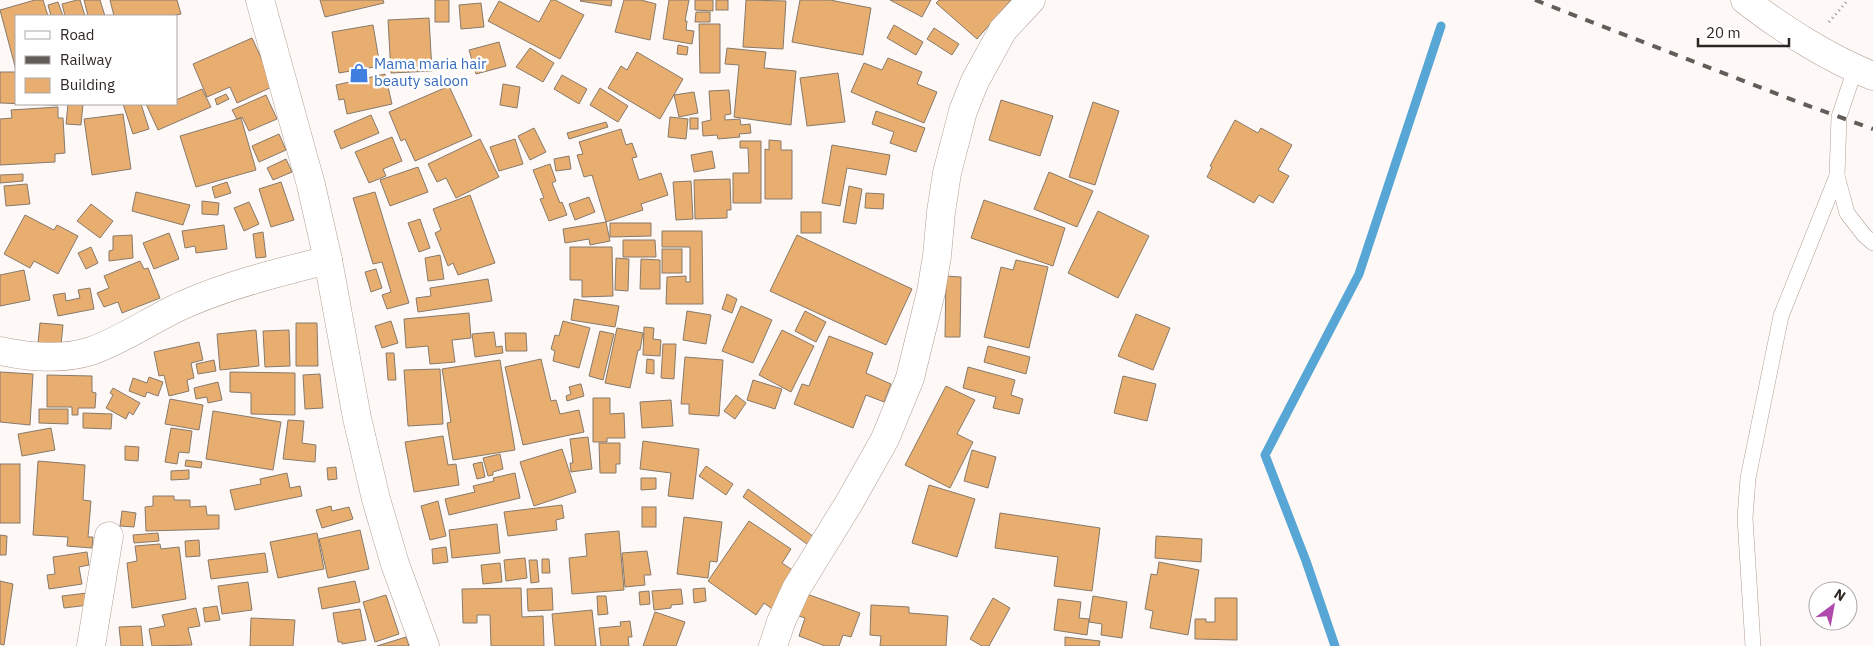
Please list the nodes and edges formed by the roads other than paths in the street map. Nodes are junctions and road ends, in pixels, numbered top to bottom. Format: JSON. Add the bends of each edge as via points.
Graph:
{"nodes":[{"id":1,"x":260,"y":0,"type":"edge"},
{"id":2,"x":1031,"y":0,"type":"edge"},
{"id":3,"x":1745,"y":0,"type":"edge"},
{"id":4,"x":1864,"y":72,"type":"edge"},
{"id":5,"x":1837,"y":176,"type":"junction"},
{"id":6,"x":1873,"y":243,"type":"edge"},
{"id":7,"x":328,"y":260,"type":"junction"},
{"id":8,"x":0,"y":351,"type":"edge"},
{"id":9,"x":109,"y":536,"type":"dead end"},
{"id":10,"x":91,"y":646,"type":"edge"},
{"id":11,"x":426,"y":646,"type":"edge"},
{"id":12,"x":773,"y":646,"type":"edge"},
{"id":13,"x":1753,"y":646,"type":"edge"}],
"edges":[{"from":1,"to":7,"type":"street"},
{"from":2,"to":12,"type":"street","via":[[1003,30],[974,81],[963,111],[947,173],[931,292],[910,378],[886,439],[796,589]]},
{"from":3,"to":4,"type":"street","via":[[1769,18]]},
{"from":4,"to":5,"type":"lane","via":[[1839,117]]},
{"from":5,"to":6,"type":"lane","via":[[1847,213]]},
{"from":5,"to":13,"type":"lane","via":[[1781,316],[1748,478],[1745,518]]},
{"from":7,"to":8,"type":"street","via":[[286,270],[183,305],[92,350],[61,356]]},
{"from":7,"to":11,"type":"street","via":[[357,418],[376,499],[395,564]]},
{"from":9,"to":10,"type":"street"}]}
